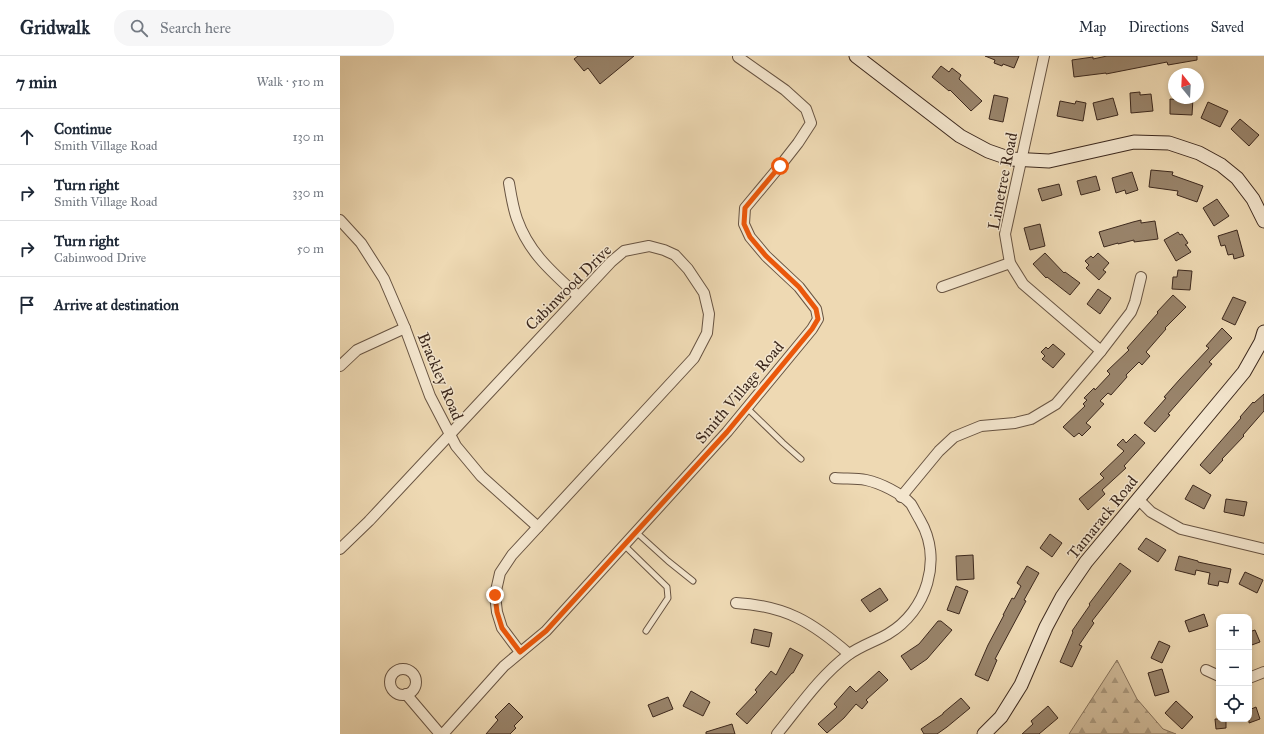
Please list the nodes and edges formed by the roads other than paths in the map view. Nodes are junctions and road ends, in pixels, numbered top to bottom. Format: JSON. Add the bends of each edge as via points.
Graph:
{"nodes":[{"id":1,"x":856,"y":56,"type":"edge"},
{"id":2,"x":1044,"y":56,"type":"edge"},
{"id":3,"x":738,"y":57,"type":"edge"},
{"id":4,"x":1022,"y":160,"type":"junction"},
{"id":5,"x":509,"y":183,"type":"dead end"},
{"id":6,"x":340,"y":220,"type":"edge"},
{"id":7,"x":1264,"y":221,"type":"edge"},
{"id":8,"x":1010,"y":263,"type":"junction"},
{"id":9,"x":1142,"y":277,"type":"dead end"},
{"id":10,"x":942,"y":287,"type":"dead end"},
{"id":11,"x":578,"y":296,"type":"junction"},
{"id":12,"x":405,"y":328,"type":"junction"},
{"id":13,"x":1264,"y":332,"type":"edge"},
{"id":14,"x":1101,"y":351,"type":"junction"},
{"id":15,"x":340,"y":366,"type":"edge"},
{"id":16,"x":747,"y":408,"type":"junction"},
{"id":17,"x":450,"y":435,"type":"junction"},
{"id":18,"x":801,"y":459,"type":"dead end"},
{"id":19,"x":835,"y":478,"type":"dead end"},
{"id":20,"x":901,"y":497,"type":"junction"},
{"id":21,"x":1138,"y":499,"type":"junction"},
{"id":22,"x":538,"y":527,"type":"junction"},
{"id":23,"x":636,"y":532,"type":"junction"},
{"id":24,"x":624,"y":544,"type":"junction"},
{"id":25,"x":340,"y":549,"type":"edge"},
{"id":26,"x":1264,"y":549,"type":"edge"},
{"id":27,"x":693,"y":581,"type":"dead end"},
{"id":28,"x":736,"y":603,"type":"dead end"},
{"id":29,"x":646,"y":631,"type":"dead end"},
{"id":30,"x":520,"y":652,"type":"junction"},
{"id":31,"x":849,"y":654,"type":"junction"},
{"id":32,"x":1206,"y":670,"type":"dead end"},
{"id":33,"x":1264,"y":672,"type":"edge"},
{"id":34,"x":1216,"y":675,"type":"edge"},
{"id":35,"x":1252,"y":677,"type":"edge"},
{"id":36,"x":406,"y":694,"type":"dead end"},
{"id":37,"x":442,"y":734,"type":"edge"},
{"id":38,"x":777,"y":734,"type":"edge"},
{"id":39,"x":984,"y":734,"type":"edge"}],
"edges":[{"from":1,"to":4,"type":"street","via":[[960,136],[988,152]]},
{"from":2,"to":4,"type":"street","name":"Limetree Road"},
{"from":3,"to":16,"type":"street","name":"Smith Village Road","via":[[806,109],[811,123],[745,208],[744,224],[750,237],[766,256],[809,299],[816,309],[818,319]]},
{"from":4,"to":7,"type":"street","via":[[1050,161],[1134,142],[1170,143],[1199,153],[1221,165],[1237,178],[1253,199]]},
{"from":4,"to":8,"type":"street","name":"Limetree Road","via":[[1005,234]]},
{"from":5,"to":11,"type":"street","via":[[516,218],[527,242],[542,263]]},
{"from":6,"to":12,"type":"street","name":"Brackley Road","via":[[361,243],[384,279]]},
{"from":8,"to":10,"type":"street"},
{"from":8,"to":14,"type":"street","name":"Limetree Road","via":[[1023,284]]},
{"from":9,"to":14,"type":"street","via":[[1131,312]]},
{"from":11,"to":17,"type":"street","name":"Cabinwood Drive"},
{"from":11,"to":22,"type":"street","name":"Cabinwood Drive","via":[[624,251],[649,246],[664,250],[675,255],[688,268],[704,293],[709,314],[707,332],[694,358]]},
{"from":12,"to":15,"type":"street","via":[[357,350]]},
{"from":12,"to":17,"type":"street","name":"Brackley Road","via":[[430,396]]},
{"from":13,"to":21,"type":"street","name":"Tamarack Road","via":[[1244,372]]},
{"from":14,"to":20,"type":"street","via":[[1056,404],[1043,413],[1015,423],[981,426],[954,437]]},
{"from":16,"to":18,"type":"lane"},
{"from":16,"to":23,"type":"street","name":"Smith Village Road"},
{"from":17,"to":22,"type":"street","name":"Brackley Road","via":[[481,476]]},
{"from":17,"to":25,"type":"street","name":"Cabinwood Drive"},
{"from":19,"to":20,"type":"street","via":[[866,480],[892,490]]},
{"from":20,"to":31,"type":"street","via":[[910,504],[923,526],[930,550],[929,577],[922,598],[910,616],[890,633]]},
{"from":21,"to":26,"type":"street","via":[[1151,512],[1181,530]]},
{"from":21,"to":39,"type":"street","name":"Tamarack Road","via":[[1086,562],[1062,596],[1021,685],[1000,717]]},
{"from":22,"to":30,"type":"street","name":"Cabinwood Drive","via":[[512,555],[500,573],[495,595],[502,628]]},
{"from":23,"to":24,"type":"street","name":"Smith Village Road"},
{"from":23,"to":27,"type":"lane"},
{"from":24,"to":29,"type":"lane","via":[[667,587],[668,598]]},
{"from":24,"to":30,"type":"street","name":"Smith Village Road","via":[[546,631]]},
{"from":28,"to":31,"type":"street","via":[[776,609],[801,619],[829,636]]},
{"from":30,"to":37,"type":"street","name":"Smith Village Road"},
{"from":31,"to":38,"type":"street","via":[[825,677]]},
{"from":32,"to":34,"type":"street"},
{"from":33,"to":35,"type":"street"},
{"from":36,"to":37,"type":"street"}]}
